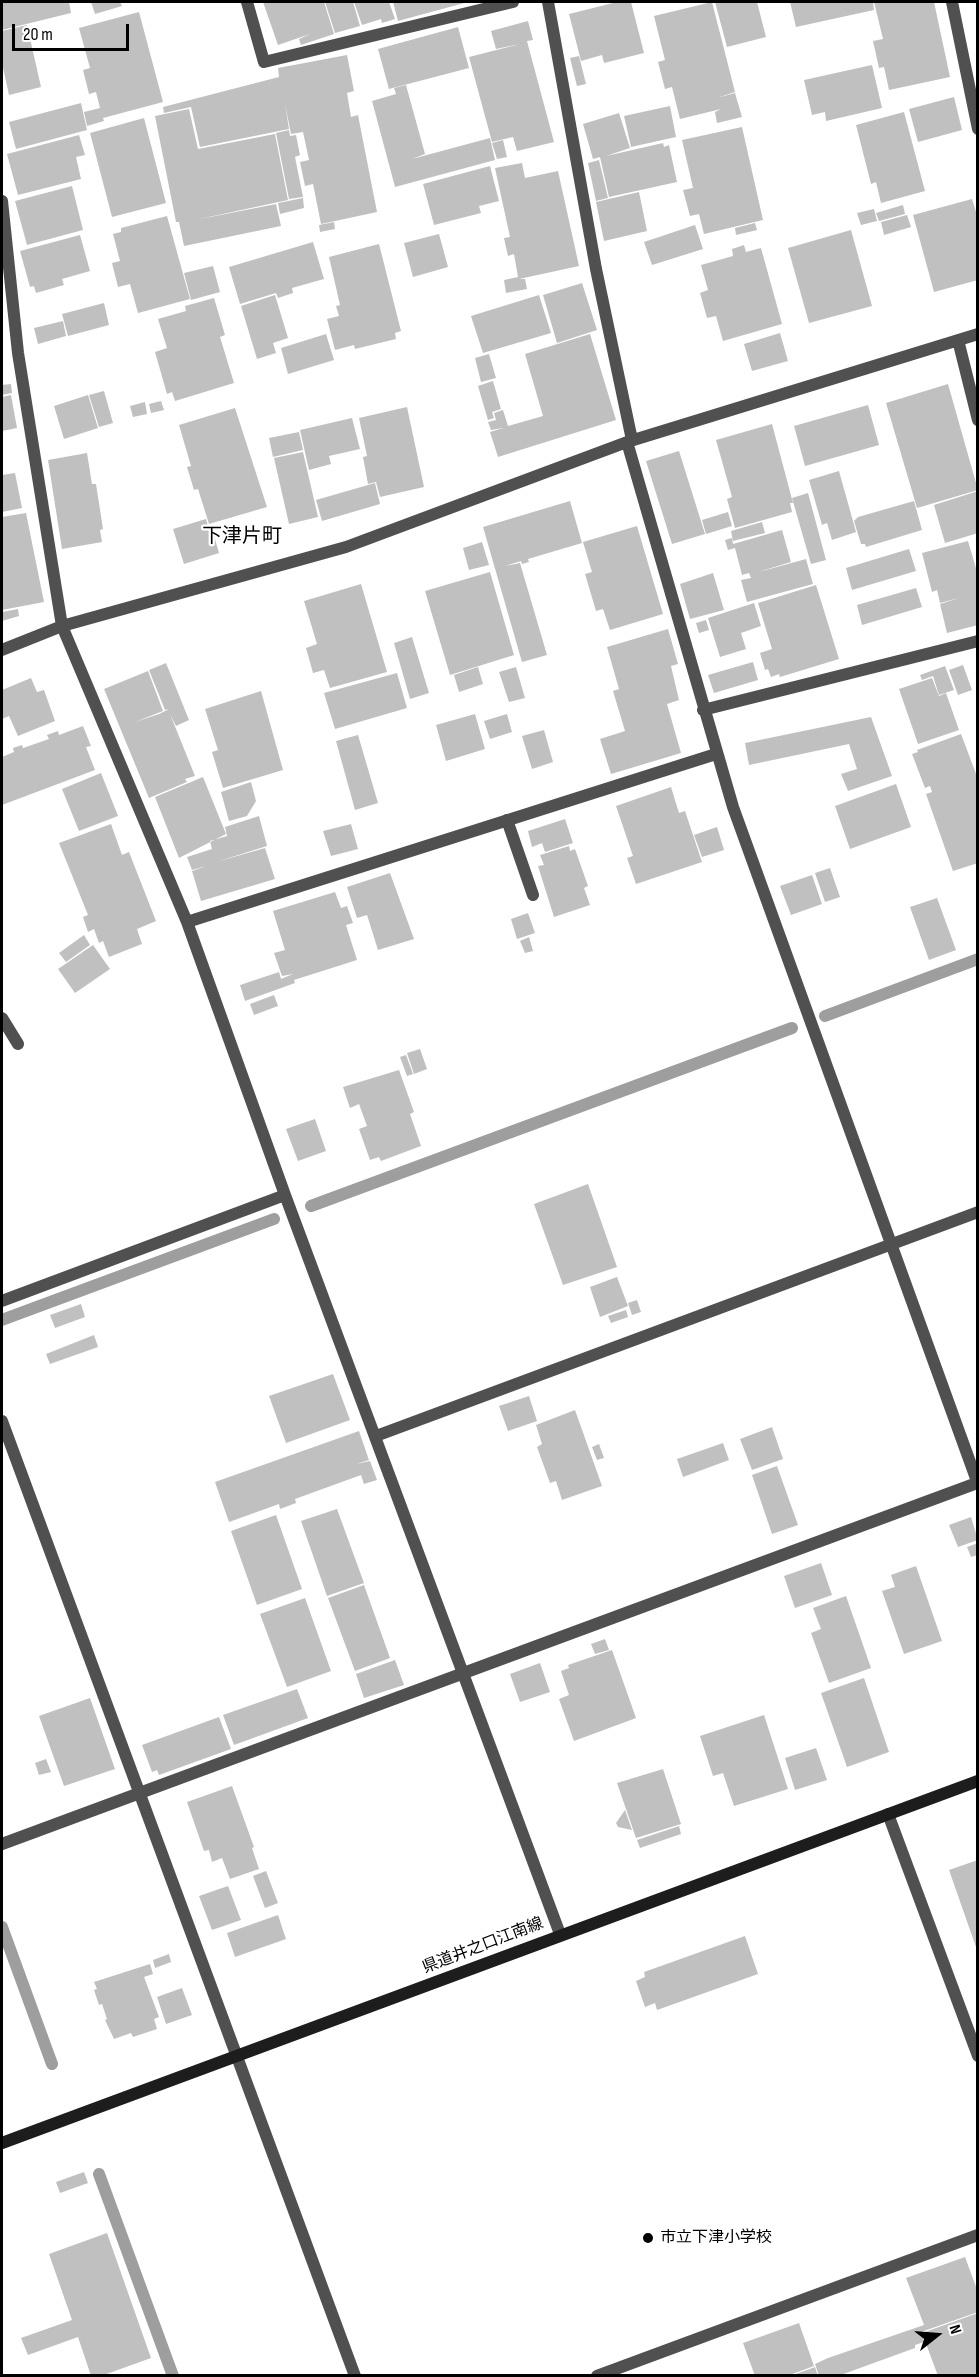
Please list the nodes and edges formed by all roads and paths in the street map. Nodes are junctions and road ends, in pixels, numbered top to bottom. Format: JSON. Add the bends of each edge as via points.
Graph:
{"nodes":[{"id":1,"x":247,"y":2,"type":"edge"},
{"id":2,"x":513,"y":2,"type":"edge"},
{"id":3,"x":548,"y":2,"type":"edge"},
{"id":4,"x":952,"y":2,"type":"edge"},
{"id":5,"x":978,"y":129,"type":"edge"},
{"id":6,"x":2,"y":201,"type":"edge"},
{"id":7,"x":978,"y":334,"type":"edge"},
{"id":8,"x":958,"y":340,"type":"junction"},
{"id":9,"x":978,"y":420,"type":"edge"},
{"id":10,"x":629,"y":441,"type":"junction"},
{"id":11,"x":63,"y":626,"type":"junction"},
{"id":12,"x":978,"y":641,"type":"edge"},
{"id":13,"x":2,"y":650,"type":"edge"},
{"id":14,"x":703,"y":710,"type":"junction"},
{"id":15,"x":716,"y":754,"type":"junction"},
{"id":16,"x":507,"y":820,"type":"junction"},
{"id":17,"x":532,"y":895,"type":"dead end"},
{"id":18,"x":187,"y":922,"type":"junction"},
{"id":19,"x":2,"y":1018,"type":"edge"},
{"id":20,"x":18,"y":1044,"type":"dead end"},
{"id":21,"x":285,"y":1195,"type":"junction"},
{"id":22,"x":978,"y":1212,"type":"edge"},
{"id":23,"x":891,"y":1244,"type":"junction"},
{"id":24,"x":2,"y":1301,"type":"edge"},
{"id":25,"x":2,"y":1421,"type":"edge"},
{"id":26,"x":376,"y":1436,"type":"junction"},
{"id":27,"x":977,"y":1484,"type":"edge"},
{"id":28,"x":464,"y":1674,"type":"junction"},
{"id":29,"x":978,"y":1781,"type":"edge"},
{"id":30,"x":140,"y":1793,"type":"junction"},
{"id":31,"x":888,"y":1814,"type":"junction"},
{"id":32,"x":2,"y":1844,"type":"edge"},
{"id":33,"x":560,"y":1934,"type":"junction"},
{"id":34,"x":978,"y":2056,"type":"edge"},
{"id":35,"x":237,"y":2057,"type":"junction"},
{"id":36,"x":2,"y":2143,"type":"edge"},
{"id":37,"x":978,"y":2235,"type":"edge"},
{"id":38,"x":355,"y":2376,"type":"edge"},
{"id":39,"x":597,"y":2376,"type":"edge"}],
"edges":[{"from":1,"to":2,"type":"street","via":[[264,62]]},
{"from":3,"to":10,"type":"street"},
{"from":4,"to":5,"type":"street"},
{"from":6,"to":11,"type":"street","via":[[18,353]]},
{"from":7,"to":8,"type":"street"},
{"from":8,"to":9,"type":"street"},
{"from":8,"to":10,"type":"street"},
{"from":10,"to":11,"type":"street","via":[[346,548]]},
{"from":10,"to":14,"type":"street"},
{"from":11,"to":13,"type":"street"},
{"from":11,"to":18,"type":"street"},
{"from":12,"to":14,"type":"street"},
{"from":14,"to":15,"type":"street"},
{"from":15,"to":16,"type":"street"},
{"from":15,"to":23,"type":"street"},
{"from":16,"to":17,"type":"street"},
{"from":16,"to":18,"type":"street"},
{"from":18,"to":21,"type":"street"},
{"from":19,"to":20,"type":"street"},
{"from":21,"to":24,"type":"street"},
{"from":21,"to":26,"type":"street"},
{"from":22,"to":23,"type":"street"},
{"from":23,"to":26,"type":"street"},
{"from":23,"to":27,"type":"street"},
{"from":25,"to":30,"type":"street"},
{"from":26,"to":28,"type":"street"},
{"from":27,"to":28,"type":"street"},
{"from":28,"to":30,"type":"street"},
{"from":28,"to":33,"type":"street"},
{"from":29,"to":31,"type":"main road","name":"県道井之口江南線"},
{"from":30,"to":32,"type":"street"},
{"from":30,"to":35,"type":"street"},
{"from":31,"to":33,"type":"main road","name":"県道井之口江南線"},
{"from":31,"to":34,"type":"street"},
{"from":33,"to":35,"type":"main road","name":"県道井之口江南線"},
{"from":35,"to":36,"type":"main road","name":"県道井之口江南線"},
{"from":35,"to":38,"type":"street"},
{"from":37,"to":39,"type":"street"}]}
